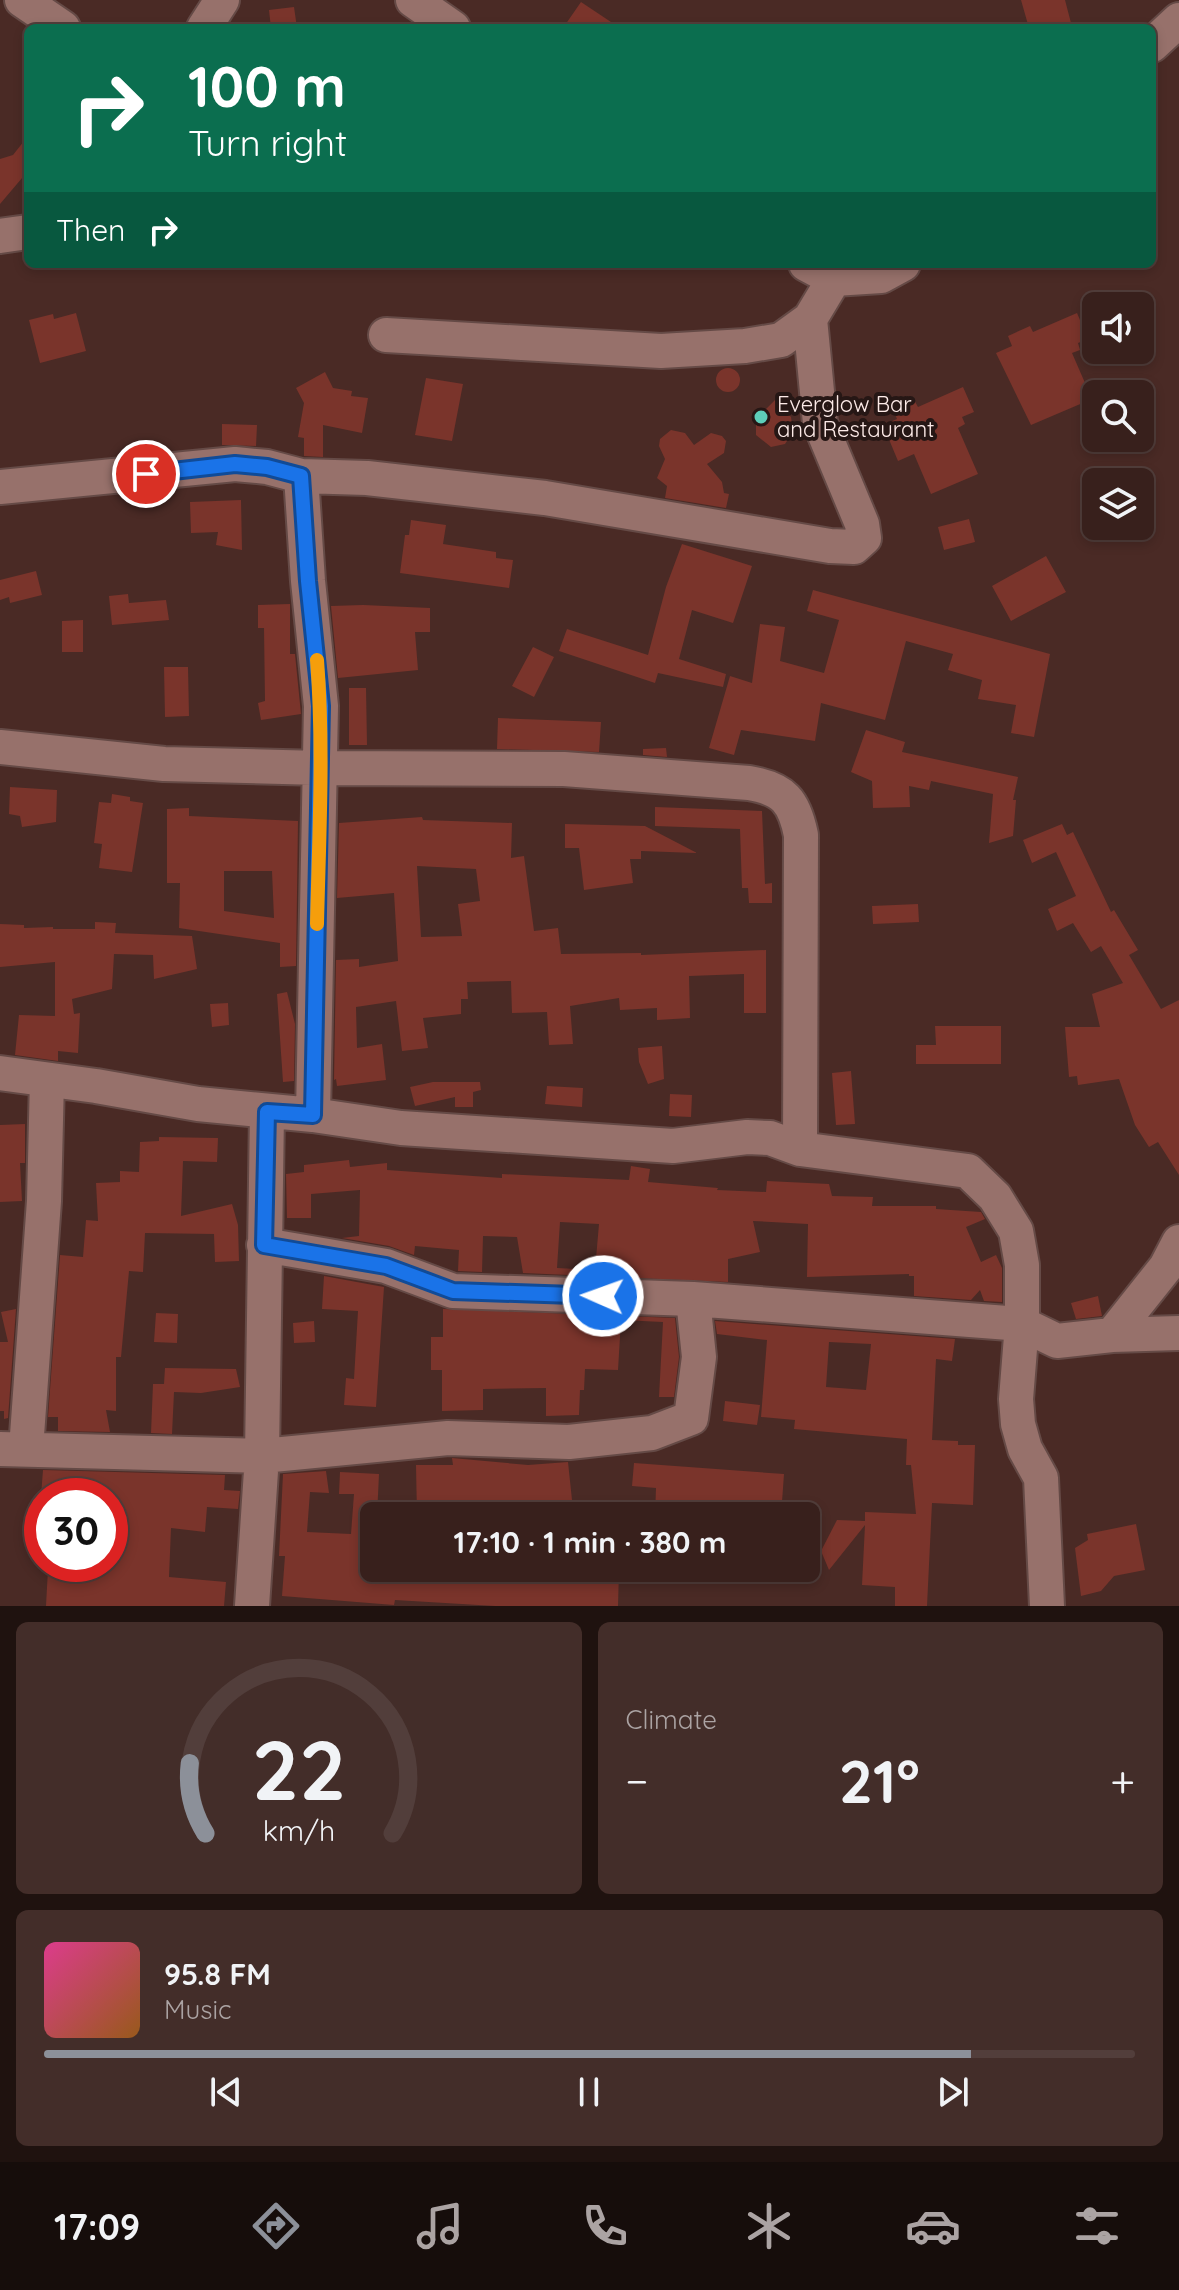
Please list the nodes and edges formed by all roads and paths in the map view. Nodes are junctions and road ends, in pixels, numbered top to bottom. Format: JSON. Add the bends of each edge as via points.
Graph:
{"nodes":[{"id":1,"x":22,"y":0,"type":"edge"},
{"id":2,"x":222,"y":0,"type":"edge"},
{"id":3,"x":413,"y":0,"type":"edge"},
{"id":4,"x":1179,"y":20,"type":"edge"},
{"id":5,"x":57,"y":24,"type":"edge"},
{"id":6,"x":207,"y":24,"type":"edge"},
{"id":7,"x":447,"y":24,"type":"edge"},
{"id":8,"x":1156,"y":41,"type":"edge"},
{"id":9,"x":24,"y":233,"type":"edge"},
{"id":10,"x":0,"y":236,"type":"edge"},
{"id":11,"x":896,"y":268,"type":"edge"},
{"id":12,"x":820,"y":271,"type":"edge"},
{"id":13,"x":810,"y":319,"type":"junction"},
{"id":14,"x":386,"y":335,"type":"dead end"},
{"id":15,"x":301,"y":476,"type":"junction"},
{"id":16,"x":0,"y":487,"type":"edge"},
{"id":17,"x":0,"y":747,"type":"edge"},
{"id":18,"x":321,"y":768,"type":"junction"},
{"id":19,"x":0,"y":1073,"type":"edge"},
{"id":20,"x":47,"y":1080,"type":"junction"},
{"id":21,"x":267,"y":1112,"type":"junction"},
{"id":22,"x":313,"y":1115,"type":"junction"},
{"id":23,"x":800,"y":1149,"type":"junction"},
{"id":24,"x":1179,"y":1242,"type":"edge"},
{"id":25,"x":264,"y":1245,"type":"junction"},
{"id":26,"x":693,"y":1299,"type":"junction"},
{"id":27,"x":1022,"y":1324,"type":"junction"},
{"id":28,"x":1179,"y":1333,"type":"edge"},
{"id":29,"x":1112,"y":1335,"type":"junction"},
{"id":30,"x":13,"y":1449,"type":"edge"},
{"id":31,"x":262,"y":1456,"type":"junction"},
{"id":32,"x":252,"y":1606,"type":"edge"},
{"id":33,"x":1047,"y":1606,"type":"edge"}],
"edges":[{"from":1,"to":5,"type":"street"},
{"from":2,"to":6,"type":"street"},
{"from":3,"to":7,"type":"street"},
{"from":4,"to":8,"type":"street"},
{"from":9,"to":10,"type":"street"},
{"from":11,"to":12,"type":"street","via":[[881,276]]},
{"from":12,"to":13,"type":"street"},
{"from":13,"to":14,"type":"street","via":[[781,340],[661,351]]},
{"from":13,"to":15,"type":"street","via":[[820,423],[862,524],[864,538],[854,547],[545,498]]},
{"from":15,"to":16,"type":"street","via":[[235,464]]},
{"from":15,"to":18,"type":"street","via":[[321,706]]},
{"from":17,"to":18,"type":"street","via":[[164,764]]},
{"from":18,"to":22,"type":"street"},
{"from":18,"to":23,"type":"street","via":[[564,769],[749,783],[783,795],[797,814],[801,835]]},
{"from":19,"to":20,"type":"street"},
{"from":20,"to":21,"type":"street"},
{"from":20,"to":30,"type":"street","via":[[44,1201]]},
{"from":21,"to":22,"type":"street"},
{"from":21,"to":25,"type":"street"},
{"from":22,"to":23,"type":"street","via":[[401,1128],[673,1146],[770,1138]]},
{"from":23,"to":27,"type":"street","via":[[968,1171],[995,1197],[1016,1231]]},
{"from":24,"to":29,"type":"street","via":[[1166,1267]]},
{"from":25,"to":26,"type":"street","via":[[386,1266],[453,1291]]},
{"from":25,"to":31,"type":"street"},
{"from":26,"to":27,"type":"street"},
{"from":26,"to":31,"type":"street","via":[[699,1357],[691,1418],[652,1433],[569,1442],[448,1438]]},
{"from":27,"to":29,"type":"street","via":[[1057,1341]]},
{"from":27,"to":33,"type":"street","via":[[1018,1424],[1041,1478]]},
{"from":28,"to":29,"type":"street"},
{"from":30,"to":31,"type":"street"},
{"from":31,"to":32,"type":"street"}]}
